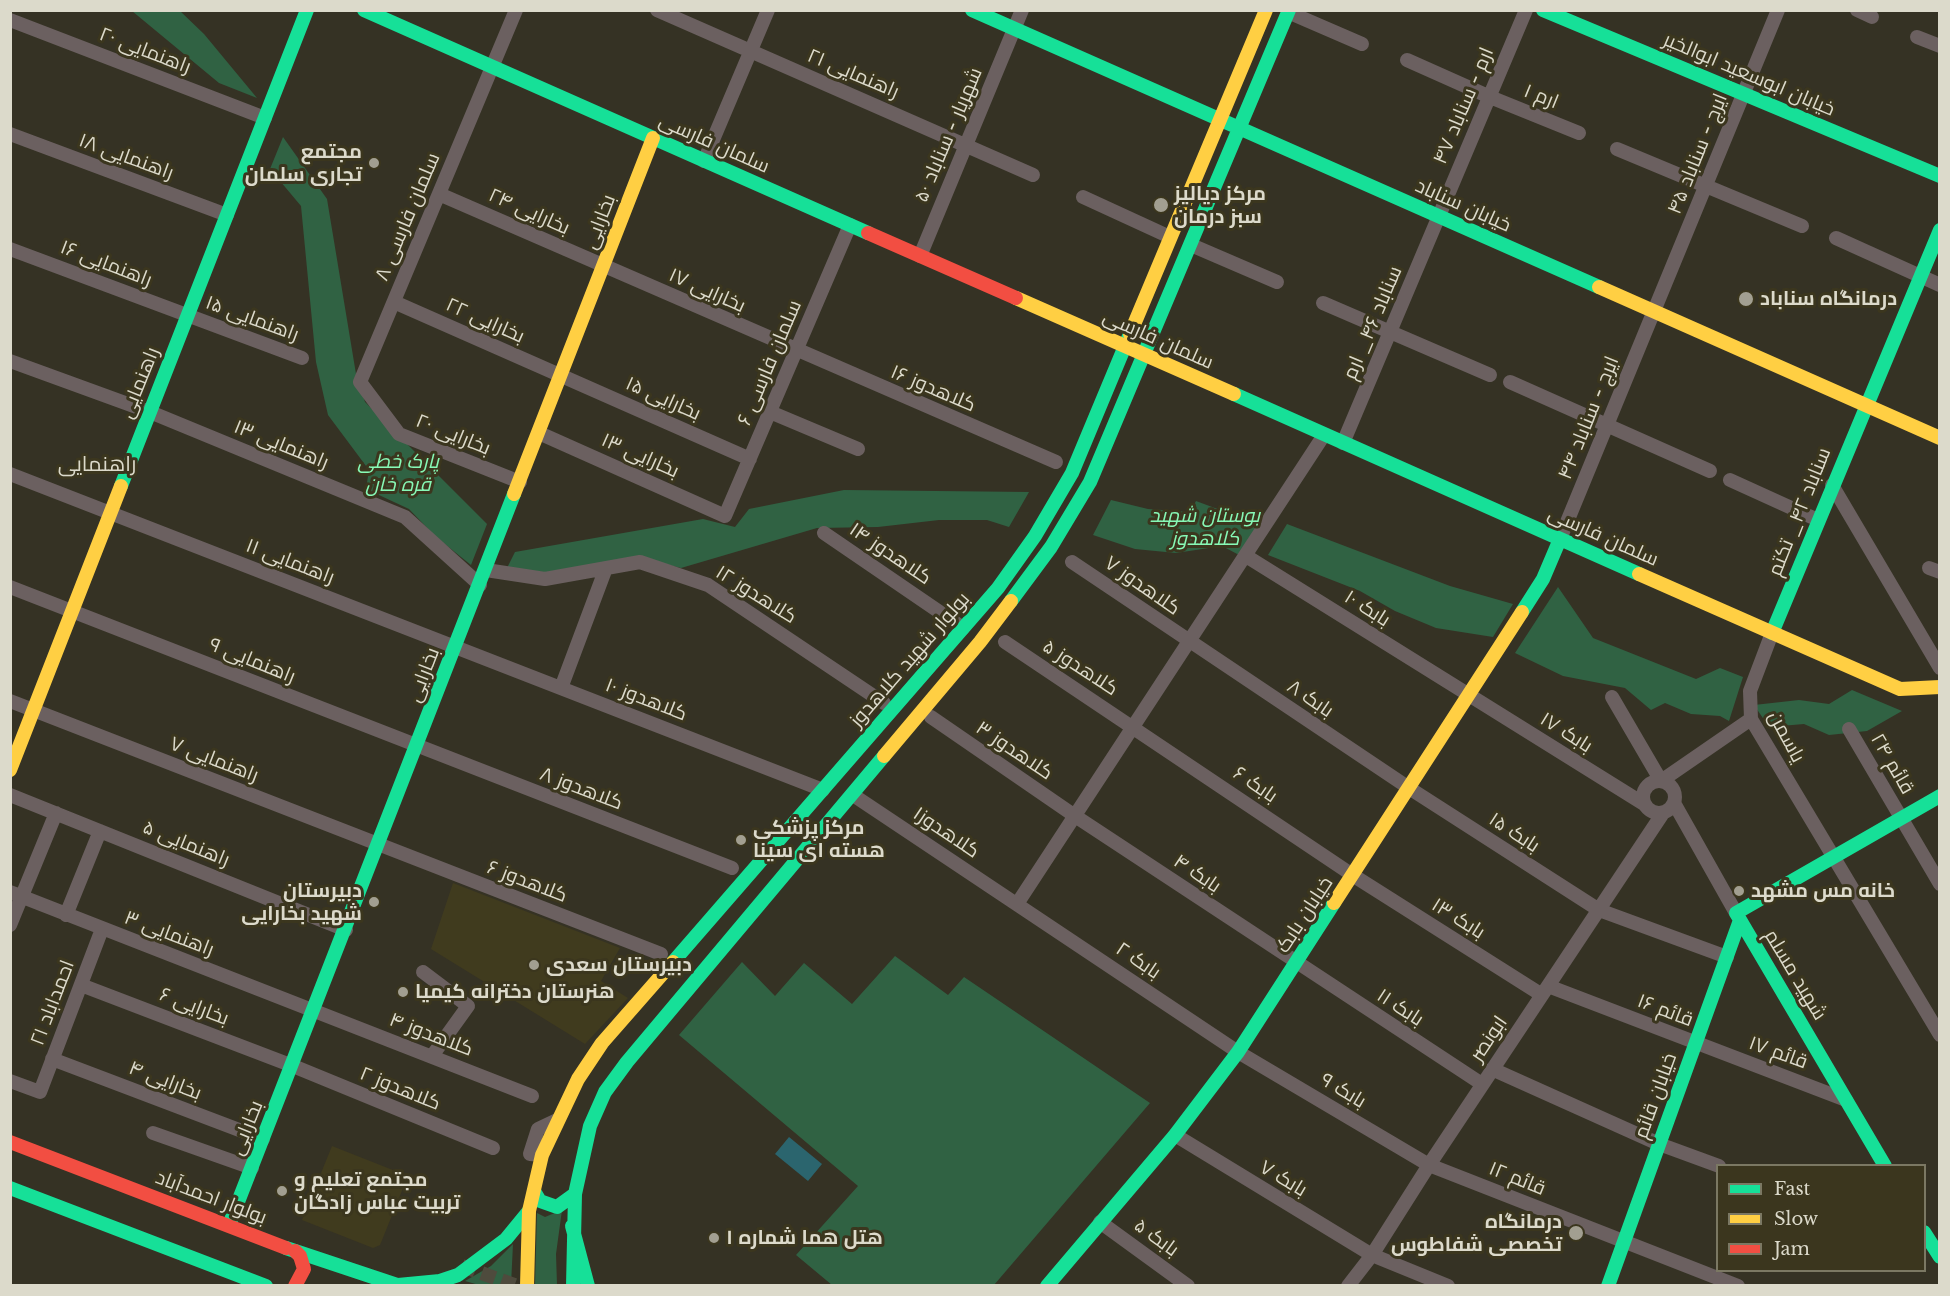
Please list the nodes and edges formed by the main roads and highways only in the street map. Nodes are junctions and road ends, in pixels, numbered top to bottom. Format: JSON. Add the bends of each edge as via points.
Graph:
{"nodes":[{"id":1,"x":307,"y":10,"type":"edge"},
{"id":2,"x":364,"y":10,"type":"edge"},
{"id":3,"x":972,"y":10,"type":"edge"},
{"id":4,"x":1266,"y":10,"type":"edge"},
{"id":5,"x":1543,"y":10,"type":"edge"},
{"id":6,"x":1289,"y":11,"type":"edge"},
{"id":7,"x":1218,"y":119,"type":"junction"},
{"id":8,"x":1238,"y":128,"type":"junction"},
{"id":9,"x":653,"y":138,"type":"junction"},
{"id":10,"x":1940,"y":176,"type":"edge"},
{"id":11,"x":1940,"y":230,"type":"edge"},
{"id":12,"x":1125,"y":347,"type":"junction"},
{"id":13,"x":1142,"y":355,"type":"junction"},
{"id":14,"x":1865,"y":406,"type":"junction"},
{"id":15,"x":1940,"y":438,"type":"edge"},
{"id":16,"x":1560,"y":539,"type":"junction"},
{"id":17,"x":1772,"y":633,"type":"junction"},
{"id":18,"x":1940,"y":687,"type":"edge"},
{"id":19,"x":10,"y":770,"type":"edge"},
{"id":20,"x":1940,"y":796,"type":"edge"},
{"id":21,"x":1738,"y":917,"type":"junction"},
{"id":22,"x":10,"y":1142,"type":"edge"},
{"id":23,"x":1884,"y":1164,"type":"edge"},
{"id":24,"x":11,"y":1188,"type":"edge"},
{"id":25,"x":534,"y":1191,"type":"junction"},
{"id":26,"x":574,"y":1194,"type":"junction"},
{"id":27,"x":529,"y":1211,"type":"junction"},
{"id":28,"x":229,"y":1225,"type":"junction"},
{"id":29,"x":572,"y":1226,"type":"junction"},
{"id":30,"x":1926,"y":1236,"type":"edge"},
{"id":31,"x":295,"y":1251,"type":"junction"},
{"id":32,"x":1933,"y":1251,"type":"edge"},
{"id":33,"x":399,"y":1285,"type":"edge"},
{"id":34,"x":266,"y":1286,"type":"edge"},
{"id":35,"x":295,"y":1286,"type":"edge"},
{"id":36,"x":527,"y":1286,"type":"edge"},
{"id":37,"x":573,"y":1286,"type":"edge"},
{"id":38,"x":588,"y":1286,"type":"edge"},
{"id":39,"x":1047,"y":1286,"type":"edge"},
{"id":40,"x":1608,"y":1286,"type":"edge"}],
"edges":[{"from":1,"to":19,"type":"main road","name":"راهنمایی"},
{"from":2,"to":9,"type":"main road","name":"سلمان فارسی"},
{"from":3,"to":7,"type":"main road","name":"خیابان سناباد"},
{"from":4,"to":7,"type":"main road","name":"بولوار شهید کلاهدوز"},
{"from":5,"to":10,"type":"main road","name":"خیابان ابوسعید ابوالخیر"},
{"from":6,"to":8,"type":"main road","name":"بولوار شهید کلاهدوز"},
{"from":7,"to":8,"type":"main road","name":"خیابان سناباد"},
{"from":7,"to":12,"type":"main road","name":"بولوار شهید کلاهدوز"},
{"from":8,"to":13,"type":"main road","name":"بولوار شهید کلاهدوز"},
{"from":8,"to":14,"type":"main road","name":"خیابان سناباد"},
{"from":9,"to":12,"type":"main road","name":"سلمان فارسی"},
{"from":9,"to":28,"type":"main road","name":"بخارایی"},
{"from":11,"to":14,"type":"main road","name":"سناباد ۴۲_ تکتم"},
{"from":12,"to":13,"type":"main road","name":"سلمان فارسی"},
{"from":12,"to":25,"type":"main road","name":"بولوار شهید کلاهدوز","via":[[1072,473],[1035,536],[998,588],[602,1043],[578,1078],[557,1120],[542,1155]]},
{"from":13,"to":16,"type":"main road","name":"سلمان فارسی"},
{"from":13,"to":26,"type":"main road","name":"بولوار شهید کلاهدوز","via":[[1090,482],[1051,547],[1014,600],[627,1062],[605,1092],[590,1126]]},
{"from":14,"to":15,"type":"main road","name":"خیابان سناباد"},
{"from":14,"to":17,"type":"main road","name":"سناباد ۴۲_ تکتم"},
{"from":16,"to":17,"type":"main road","name":"سلمان فارسی"},
{"from":16,"to":39,"type":"main road","name":"خیابان بابک","via":[[1543,579],[1238,1052],[1175,1135]]},
{"from":17,"to":18,"type":"main road","name":"سلمان فارسی","via":[[1899,689]]},
{"from":20,"to":21,"type":"main road"},
{"from":21,"to":23,"type":"main road","name":"شهید مسلم"},
{"from":21,"to":40,"type":"main road","name":"خیابان قائم"},
{"from":22,"to":28,"type":"main road","name":"بولوار احمدآباد"},
{"from":24,"to":34,"type":"main road"},
{"from":25,"to":26,"type":"main road","via":[[540,1201],[557,1206]]},
{"from":25,"to":27,"type":"main road","name":"بولوار شهید کلاهدوز"},
{"from":26,"to":29,"type":"main road","name":"بولوار شهید کلاهدوز"},
{"from":27,"to":33,"type":"main road","via":[[506,1239],[458,1275]]},
{"from":27,"to":36,"type":"main road","name":"بولوار شهید کلاهدوز"},
{"from":28,"to":31,"type":"main road","name":"بولوار احمدآباد"},
{"from":29,"to":37,"type":"main road","name":"بولوار شهید کلاهدوز"},
{"from":29,"to":38,"type":"main road"},
{"from":30,"to":32,"type":"main road"},
{"from":31,"to":33,"type":"main road","name":"بولوار احمدآباد"},
{"from":31,"to":35,"type":"main road","via":[[304,1269]]}]}
